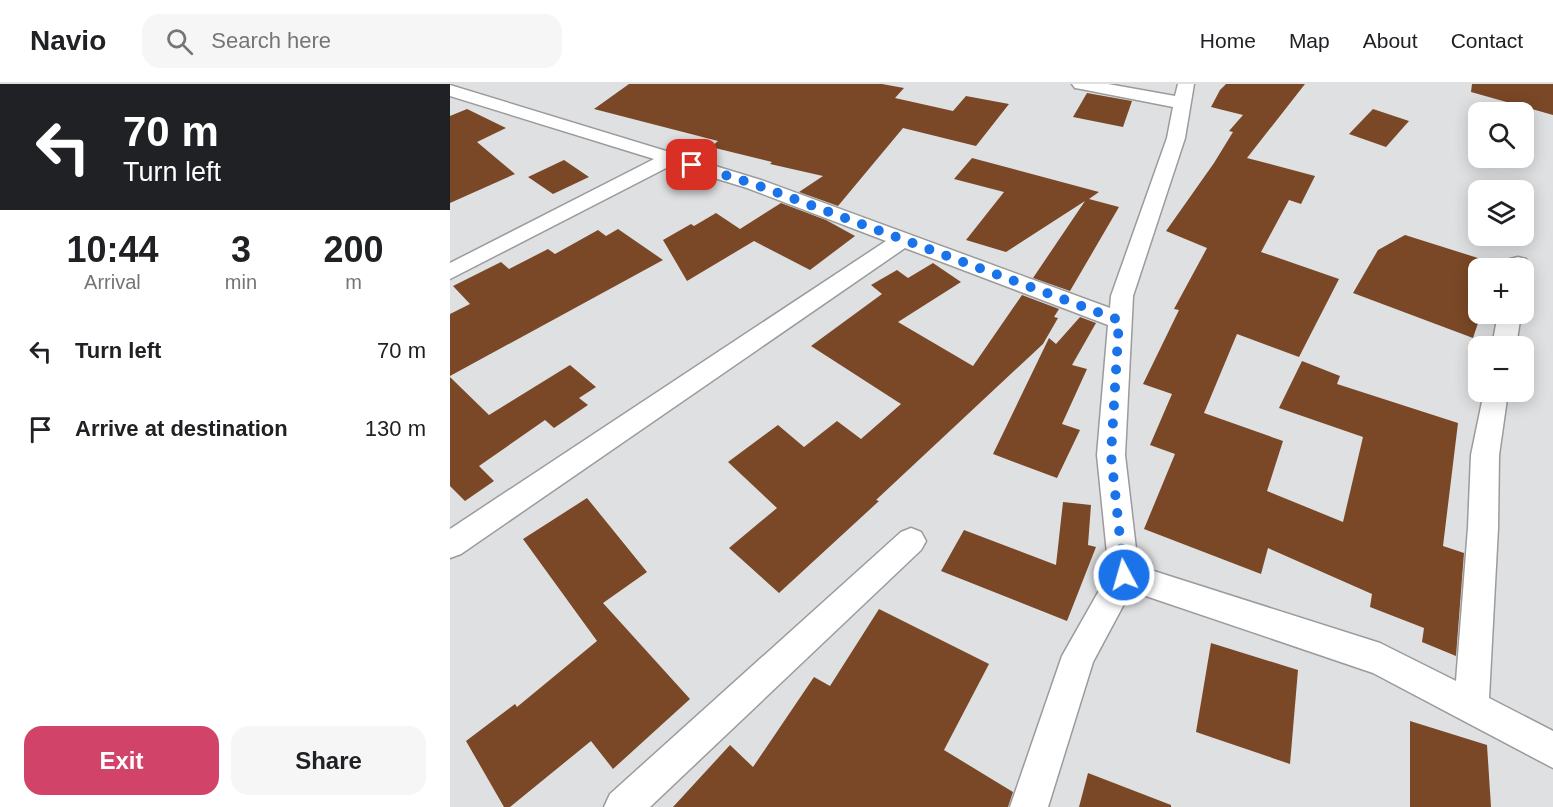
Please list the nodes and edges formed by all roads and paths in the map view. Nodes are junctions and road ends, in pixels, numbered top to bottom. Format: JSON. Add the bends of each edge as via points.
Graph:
{"nodes":[{"id":1,"x":1081,"y":84,"type":"edge"},
{"id":2,"x":450,"y":90,"type":"edge"},
{"id":3,"x":1184,"y":94,"type":"edge"},
{"id":4,"x":471,"y":96,"type":"junction"},
{"id":5,"x":450,"y":104,"type":"edge"},
{"id":6,"x":672,"y":158,"type":"junction"},
{"id":7,"x":903,"y":239,"type":"junction"},
{"id":8,"x":450,"y":272,"type":"edge"},
{"id":9,"x":1119,"y":320,"type":"junction"},
{"id":10,"x":1494,"y":402,"type":"edge"},
{"id":11,"x":911,"y":541,"type":"dead end"},
{"id":12,"x":450,"y":545,"type":"edge"},
{"id":13,"x":1124,"y":575,"type":"junction"},
{"id":14,"x":1470,"y":706,"type":"junction"},
{"id":15,"x":1553,"y":750,"type":"edge"},
{"id":16,"x":623,"y":807,"type":"edge"},
{"id":17,"x":1029,"y":807,"type":"edge"}],
"edges":[{"from":1,"to":3,"type":"street"},
{"from":2,"to":4,"type":"street"},
{"from":3,"to":9,"type":"street","via":[[1176,138],[1122,296]]},
{"from":4,"to":5,"type":"street"},
{"from":4,"to":6,"type":"street"},
{"from":6,"to":7,"type":"street"},
{"from":6,"to":8,"type":"street"},
{"from":7,"to":9,"type":"street"},
{"from":7,"to":12,"type":"street"},
{"from":9,"to":13,"type":"street","via":[[1111,455]]},
{"from":10,"to":14,"type":"street","via":[[1485,455]]},
{"from":11,"to":16,"type":"street"},
{"from":13,"to":14,"type":"street","via":[[1380,659]]},
{"from":13,"to":17,"type":"street","via":[[1078,656]]},
{"from":14,"to":15,"type":"street"}]}
